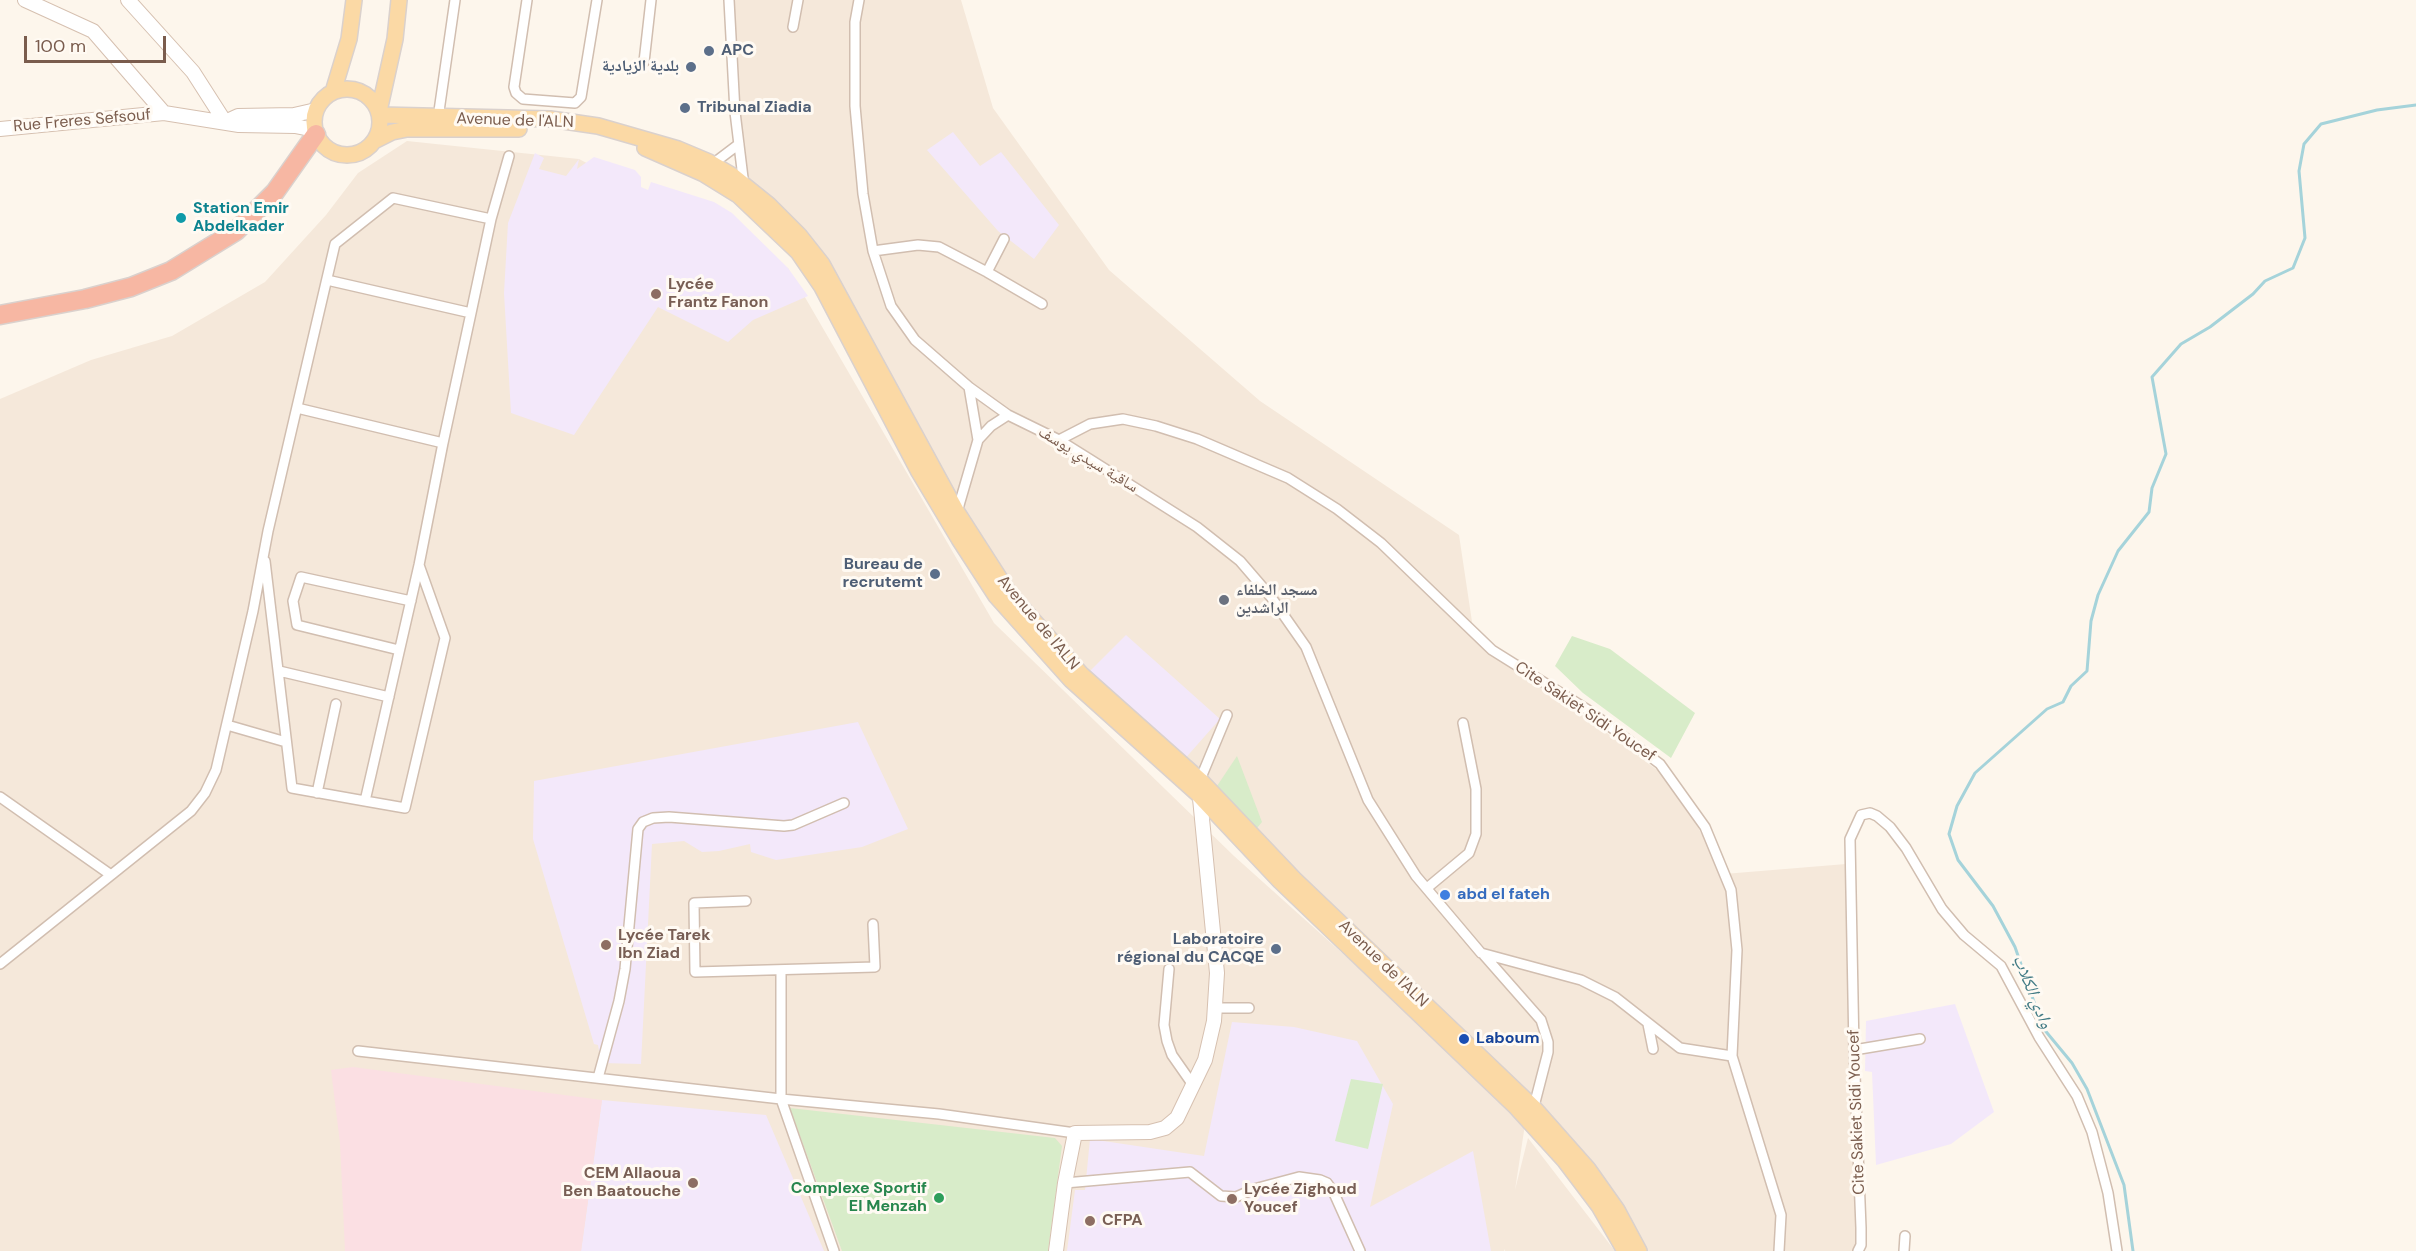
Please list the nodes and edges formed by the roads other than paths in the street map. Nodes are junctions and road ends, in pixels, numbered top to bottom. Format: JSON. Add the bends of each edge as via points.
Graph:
{"nodes":[{"id":1,"x":128,"y":0,"type":"edge"},
{"id":2,"x":354,"y":0,"type":"edge"},
{"id":3,"x":399,"y":0,"type":"edge"},
{"id":4,"x":455,"y":0,"type":"edge"},
{"id":5,"x":527,"y":0,"type":"edge"},
{"id":6,"x":597,"y":0,"type":"edge"},
{"id":7,"x":651,"y":0,"type":"edge"},
{"id":8,"x":729,"y":0,"type":"edge"},
{"id":9,"x":798,"y":0,"type":"edge"},
{"id":10,"x":860,"y":0,"type":"edge"},
{"id":11,"x":28,"y":2,"type":"edge"},
{"id":12,"x":793,"y":27,"type":"dead end"},
{"id":13,"x":644,"y":62,"type":"dead end"},
{"id":14,"x":333,"y":92,"type":"junction"},
{"id":15,"x":550,"y":101,"type":"junction"},
{"id":16,"x":316,"y":111,"type":"junction"},
{"id":17,"x":164,"y":113,"type":"junction"},
{"id":18,"x":380,"y":113,"type":"junction"},
{"id":19,"x":438,"y":118,"type":"junction"},
{"id":20,"x":550,"y":119,"type":"junction"},
{"id":21,"x":225,"y":122,"type":"junction"},
{"id":22,"x":0,"y":129,"type":"edge"},
{"id":23,"x":316,"y":132,"type":"junction"},
{"id":24,"x":374,"y":141,"type":"junction"},
{"id":25,"x":739,"y":144,"type":"junction"},
{"id":26,"x":509,"y":156,"type":"dead end"},
{"id":27,"x":708,"y":169,"type":"junction"},
{"id":28,"x":741,"y":190,"type":"junction"},
{"id":29,"x":491,"y":219,"type":"junction"},
{"id":30,"x":1004,"y":239,"type":"dead end"},
{"id":31,"x":873,"y":251,"type":"junction"},
{"id":32,"x":987,"y":272,"type":"junction"},
{"id":33,"x":327,"y":280,"type":"junction"},
{"id":34,"x":1042,"y":304,"type":"dead end"},
{"id":35,"x":471,"y":313,"type":"junction"},
{"id":36,"x":0,"y":315,"type":"edge"},
{"id":37,"x":969,"y":387,"type":"junction"},
{"id":38,"x":297,"y":408,"type":"junction"},
{"id":39,"x":1008,"y":415,"type":"junction"},
{"id":40,"x":978,"y":440,"type":"junction"},
{"id":41,"x":1059,"y":440,"type":"junction"},
{"id":42,"x":443,"y":443,"type":"junction"},
{"id":43,"x":952,"y":515,"type":"junction"},
{"id":44,"x":264,"y":552,"type":"junction"},
{"id":45,"x":419,"y":565,"type":"junction"},
{"id":46,"x":411,"y":602,"type":"junction"},
{"id":47,"x":399,"y":650,"type":"junction"},
{"id":48,"x":279,"y":671,"type":"junction"},
{"id":49,"x":389,"y":697,"type":"junction"},
{"id":50,"x":336,"y":704,"type":"dead end"},
{"id":51,"x":1227,"y":715,"type":"dead end"},
{"id":52,"x":1463,"y":723,"type":"dead end"},
{"id":53,"x":227,"y":725,"type":"junction"},
{"id":54,"x":286,"y":742,"type":"junction"},
{"id":55,"x":1199,"y":787,"type":"junction"},
{"id":56,"x":317,"y":793,"type":"junction"},
{"id":57,"x":0,"y":797,"type":"edge"},
{"id":58,"x":365,"y":801,"type":"junction"},
{"id":59,"x":844,"y":803,"type":"dead end"},
{"id":60,"x":111,"y":875,"type":"junction"},
{"id":61,"x":1427,"y":888,"type":"junction"},
{"id":62,"x":746,"y":901,"type":"dead end"},
{"id":63,"x":873,"y":924,"type":"dead end"},
{"id":64,"x":1481,"y":952,"type":"junction"},
{"id":65,"x":0,"y":964,"type":"edge"},
{"id":66,"x":1169,"y":969,"type":"dead end"},
{"id":67,"x":781,"y":971,"type":"junction"},
{"id":68,"x":1215,"y":1008,"type":"junction"},
{"id":69,"x":1249,"y":1008,"type":"dead end"},
{"id":70,"x":1648,"y":1024,"type":"junction"},
{"id":71,"x":1920,"y":1039,"type":"dead end"},
{"id":72,"x":1653,"y":1049,"type":"dead end"},
{"id":73,"x":1854,"y":1050,"type":"junction"},
{"id":74,"x":358,"y":1051,"type":"dead end"},
{"id":75,"x":1732,"y":1056,"type":"junction"},
{"id":76,"x":598,"y":1078,"type":"junction"},
{"id":77,"x":1193,"y":1085,"type":"junction"},
{"id":78,"x":781,"y":1099,"type":"junction"},
{"id":79,"x":1530,"y":1113,"type":"junction"},
{"id":80,"x":1075,"y":1133,"type":"junction"},
{"id":81,"x":1065,"y":1183,"type":"junction"},
{"id":82,"x":1905,"y":1236,"type":"dead end"},
{"id":83,"x":834,"y":1251,"type":"edge"},
{"id":84,"x":1056,"y":1251,"type":"edge"},
{"id":85,"x":1360,"y":1251,"type":"edge"},
{"id":86,"x":1625,"y":1251,"type":"edge"},
{"id":87,"x":1639,"y":1251,"type":"edge"},
{"id":88,"x":1779,"y":1251,"type":"edge"},
{"id":89,"x":1858,"y":1251,"type":"edge"},
{"id":90,"x":1904,"y":1251,"type":"edge"},
{"id":91,"x":2117,"y":1251,"type":"edge"}],
"edges":[{"from":1,"to":21,"type":"main road","via":[[193,72]]},
{"from":2,"to":14,"type":"main road","via":[[349,39]]},
{"from":3,"to":18,"type":"main road"},
{"from":4,"to":19,"type":"street"},
{"from":5,"to":15,"type":"street","via":[[514,87],[523,99]]},
{"from":6,"to":15,"type":"street","via":[[581,97],[575,103]]},
{"from":7,"to":13,"type":"street"},
{"from":8,"to":25,"type":"street"},
{"from":9,"to":12,"type":"street"},
{"from":10,"to":31,"type":"street","name":"ساقية سيدي يوسف","via":[[855,22],[855,106]]},
{"from":11,"to":17,"type":"main road","via":[[93,31]]},
{"from":14,"to":16,"type":"main road"},
{"from":14,"to":18,"type":"main road","via":[[347,88],[360,91],[372,99]]},
{"from":15,"to":20,"type":"street"},
{"from":16,"to":21,"type":"main road","via":[[238,116]]},
{"from":16,"to":23,"type":"main road"},
{"from":17,"to":21,"type":"main road","name":"Rue Freres Sefsouf"},
{"from":17,"to":22,"type":"main road","name":"Rue Freres Sefsouf"},
{"from":18,"to":19,"type":"main road","name":"Avenue de l'ALN"},
{"from":18,"to":24,"type":"main road","via":[[381,124]]},
{"from":19,"to":20,"type":"main road","name":"Avenue de l'ALN"},
{"from":20,"to":27,"type":"main road","name":"Avenue de l'ALN","via":[[598,126],[678,148]]},
{"from":21,"to":23,"type":"main road","name":"Rue Freres Sefsouf","via":[[239,126],[295,126]]},
{"from":23,"to":24,"type":"main road","via":[[325,146],[345,155],[359,153]]},
{"from":23,"to":36,"type":"highway","via":[[266,202],[236,231],[187,262],[131,287]]},
{"from":24,"to":27,"type":"main road","via":[[407,129],[573,130],[621,140]]},
{"from":25,"to":27,"type":"street"},
{"from":25,"to":28,"type":"street"},
{"from":26,"to":29,"type":"street"},
{"from":27,"to":28,"type":"main road"},
{"from":28,"to":43,"type":"main road","via":[[810,267],[920,472]]},
{"from":29,"to":33,"type":"street","via":[[393,198],[335,244]]},
{"from":29,"to":35,"type":"street"},
{"from":30,"to":32,"type":"street"},
{"from":31,"to":32,"type":"street","via":[[918,245],[939,247]]},
{"from":31,"to":37,"type":"street","name":"ساقية سيدي يوسف","via":[[891,306],[915,340]]},
{"from":32,"to":34,"type":"street"},
{"from":33,"to":35,"type":"street"},
{"from":33,"to":38,"type":"street"},
{"from":35,"to":42,"type":"street"},
{"from":37,"to":39,"type":"street","name":"ساقية سيدي يوسف"},
{"from":37,"to":40,"type":"street"},
{"from":38,"to":42,"type":"street"},
{"from":38,"to":44,"type":"street"},
{"from":39,"to":40,"type":"street"},
{"from":39,"to":41,"type":"street","name":"ساقية سيدي يوسف"},
{"from":40,"to":43,"type":"street"},
{"from":41,"to":61,"type":"street","name":"ساقية سيدي يوسف","via":[[1197,528],[1240,561],[1271,597],[1306,647],[1368,800]]},
{"from":41,"to":75,"type":"street","name":"Cite Sakiet Sidi Youcef","via":[[1090,424],[1123,419],[1156,426],[1288,478],[1337,508],[1381,543],[1492,650],[1588,710],[1660,764],[1705,827],[1731,890],[1737,950]]},
{"from":42,"to":45,"type":"street"},
{"from":43,"to":55,"type":"main road","via":[[996,596],[1041,648],[1071,680]]},
{"from":44,"to":48,"type":"street"},
{"from":44,"to":53,"type":"street"},
{"from":45,"to":46,"type":"street"},
{"from":45,"to":58,"type":"street","via":[[445,638],[405,808]]},
{"from":46,"to":47,"type":"street"},
{"from":46,"to":47,"type":"street","via":[[301,577],[293,602],[297,625]]},
{"from":47,"to":49,"type":"street"},
{"from":48,"to":49,"type":"street"},
{"from":48,"to":54,"type":"street"},
{"from":49,"to":58,"type":"street"},
{"from":50,"to":56,"type":"street"},
{"from":51,"to":55,"type":"street"},
{"from":52,"to":61,"type":"street","via":[[1476,789],[1476,834],[1469,854]]},
{"from":53,"to":54,"type":"street"},
{"from":53,"to":60,"type":"street","via":[[216,770],[205,793],[191,811]]},
{"from":54,"to":56,"type":"street","via":[[292,788]]},
{"from":55,"to":68,"type":"main road","via":[[1214,925]]},
{"from":55,"to":79,"type":"main road","via":[[1280,881]]},
{"from":56,"to":58,"type":"street"},
{"from":57,"to":60,"type":"street"},
{"from":59,"to":76,"type":"street","via":[[793,825],[669,817],[643,822],[639,829],[625,969]]},
{"from":60,"to":65,"type":"street"},
{"from":61,"to":64,"type":"street","name":"ساقية سيدي يوسف"},
{"from":62,"to":67,"type":"street","via":[[694,903],[695,972]]},
{"from":63,"to":67,"type":"street","via":[[875,967]]},
{"from":64,"to":70,"type":"street","via":[[1581,980],[1615,997]]},
{"from":64,"to":79,"type":"street","name":"ساقية سيدي يوسف","via":[[1541,1020],[1548,1042]]},
{"from":66,"to":77,"type":"street","via":[[1164,1025],[1167,1041]]},
{"from":67,"to":78,"type":"street"},
{"from":68,"to":69,"type":"street"},
{"from":68,"to":77,"type":"main road","via":[[1205,1060]]},
{"from":70,"to":72,"type":"street"},
{"from":70,"to":75,"type":"street","via":[[1680,1048]]},
{"from":71,"to":73,"type":"street"},
{"from":73,"to":89,"type":"street","name":"Cite Sakiet Sidi Youcef","via":[[1861,1228]]},
{"from":73,"to":91,"type":"street","name":"Cite Sakiet Sidi Youcef","via":[[1850,839],[1861,815],[1870,813],[1890,827],[1906,848],[1949,918],[2008,975],[2038,1037],[2077,1096],[2092,1132],[2108,1192]]},
{"from":74,"to":76,"type":"street"},
{"from":75,"to":88,"type":"street","name":"Cite Sakiet Sidi Youcef","via":[[1781,1215]]},
{"from":76,"to":78,"type":"street"},
{"from":77,"to":80,"type":"main road","via":[[1177,1118],[1165,1128],[1150,1132]]},
{"from":78,"to":80,"type":"street","via":[[939,1114]]},
{"from":78,"to":83,"type":"street"},
{"from":79,"to":86,"type":"main road","via":[[1599,1206]]},
{"from":79,"to":87,"type":"main road","via":[[1584,1164],[1617,1210]]},
{"from":80,"to":81,"type":"main road"},
{"from":81,"to":84,"type":"main road"},
{"from":81,"to":85,"type":"street","via":[[1190,1172],[1221,1196],[1236,1197],[1299,1178],[1320,1180],[1333,1191]]},
{"from":82,"to":90,"type":"street"}]}
